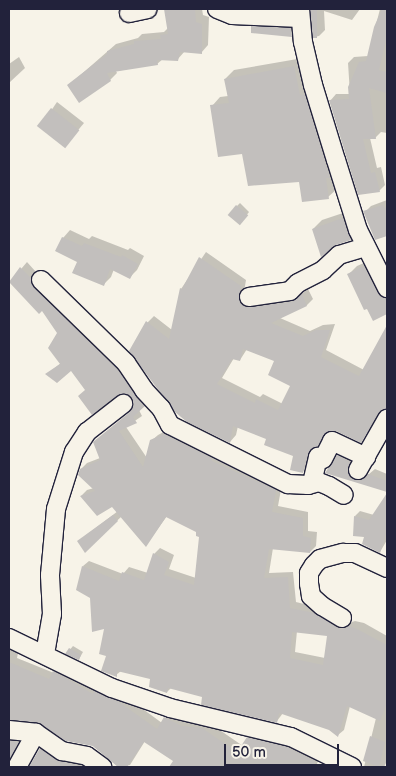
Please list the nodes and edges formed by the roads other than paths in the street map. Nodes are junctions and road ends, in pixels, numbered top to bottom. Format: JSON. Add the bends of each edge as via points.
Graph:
{"nodes":[{"id":1,"x":148,"y":9,"type":"edge"},
{"id":2,"x":217,"y":9,"type":"edge"},
{"id":3,"x":129,"y":13,"type":"dead end"},
{"id":4,"x":300,"y":13,"type":"edge"},
{"id":5,"x":366,"y":247,"type":"junction"},
{"id":6,"x":385,"y":275,"type":"edge"},
{"id":7,"x":41,"y":280,"type":"dead end"},
{"id":8,"x":249,"y":297,"type":"dead end"},
{"id":9,"x":123,"y":404,"type":"dead end"},
{"id":10,"x":387,"y":419,"type":"edge"},
{"id":11,"x":312,"y":483,"type":"junction"},
{"id":12,"x":344,"y":495,"type":"dead end"},
{"id":13,"x":387,"y":568,"type":"edge"},
{"id":14,"x":342,"y":618,"type":"dead end"},
{"id":15,"x":9,"y":638,"type":"edge"},
{"id":16,"x":45,"y":654,"type":"junction"},
{"id":17,"x":9,"y":730,"type":"edge"},
{"id":18,"x":36,"y":733,"type":"junction"},
{"id":19,"x":17,"y":767,"type":"edge"},
{"id":20,"x":102,"y":767,"type":"edge"},
{"id":21,"x":352,"y":767,"type":"edge"}],
"edges":[{"from":1,"to":3,"type":"street"},
{"from":2,"to":4,"type":"street","via":[[232,15]]},
{"from":4,"to":5,"type":"street","via":[[313,85]]},
{"from":5,"to":6,"type":"street"},
{"from":5,"to":8,"type":"street","via":[[347,251],[290,291]]},
{"from":7,"to":11,"type":"street","via":[[126,363],[170,425],[288,484],[304,486]]},
{"from":9,"to":16,"type":"street","via":[[87,432],[74,452],[56,509],[50,575],[52,614]]},
{"from":10,"to":11,"type":"street","via":[[362,463],[332,441],[323,458],[318,457]]},
{"from":11,"to":12,"type":"street","via":[[319,482]]},
{"from":13,"to":14,"type":"street","via":[[355,553],[320,559],[314,565],[308,584],[312,596]]},
{"from":15,"to":16,"type":"street"},
{"from":16,"to":21,"type":"street","via":[[112,688],[170,708],[290,737]]},
{"from":17,"to":18,"type":"street"},
{"from":18,"to":19,"type":"street"},
{"from":18,"to":20,"type":"street","via":[[62,751],[87,756]]}]}
